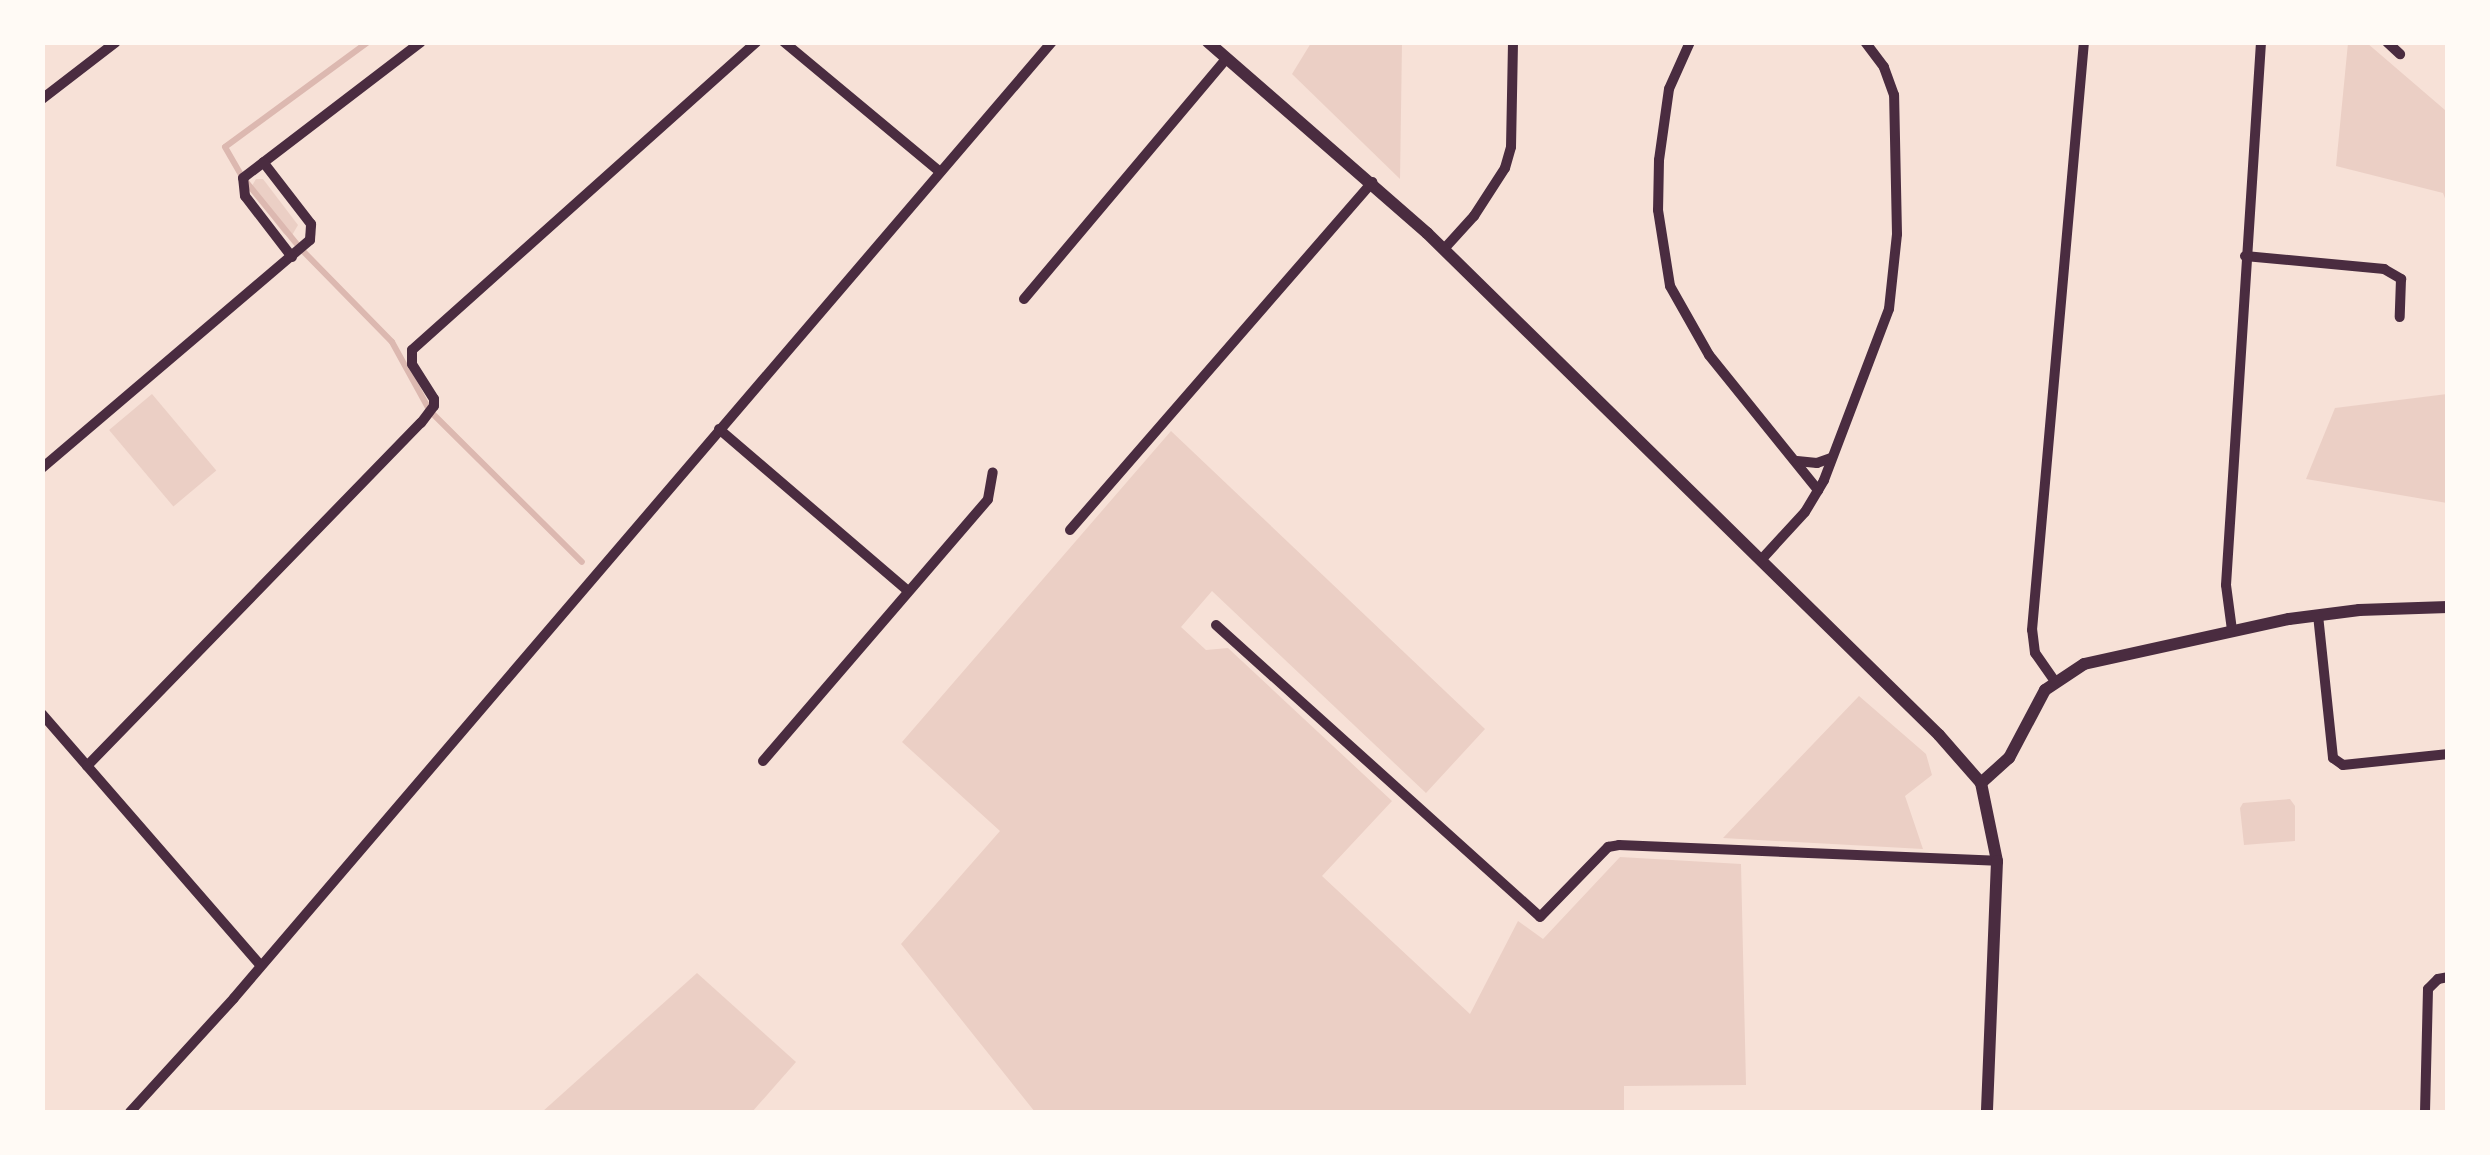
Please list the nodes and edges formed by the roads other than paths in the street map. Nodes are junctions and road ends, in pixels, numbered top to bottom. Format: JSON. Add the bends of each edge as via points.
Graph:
{"nodes":[{"id":1,"x":116,"y":42,"type":"edge"},
{"id":2,"x":422,"y":42,"type":"edge"},
{"id":3,"x":757,"y":42,"type":"edge"},
{"id":4,"x":784,"y":42,"type":"edge"},
{"id":5,"x":1052,"y":42,"type":"edge"},
{"id":6,"x":1208,"y":42,"type":"edge"},
{"id":7,"x":1513,"y":42,"type":"edge"},
{"id":8,"x":1690,"y":42,"type":"edge"},
{"id":9,"x":1864,"y":42,"type":"edge"},
{"id":10,"x":2084,"y":42,"type":"edge"},
{"id":11,"x":2261,"y":42,"type":"edge"},
{"id":12,"x":2387,"y":42,"type":"edge"},
{"id":13,"x":2400,"y":54,"type":"dead end"},
{"id":14,"x":1227,"y":58,"type":"junction"},
{"id":15,"x":42,"y":99,"type":"edge"},
{"id":16,"x":263,"y":162,"type":"junction"},
{"id":17,"x":940,"y":172,"type":"junction"},
{"id":18,"x":1372,"y":182,"type":"junction"},
{"id":19,"x":1444,"y":250,"type":"junction"},
{"id":20,"x":2244,"y":256,"type":"junction"},
{"id":21,"x":292,"y":258,"type":"junction"},
{"id":22,"x":1024,"y":298,"type":"dead end"},
{"id":23,"x":2400,"y":317,"type":"dead end"},
{"id":24,"x":719,"y":429,"type":"junction"},
{"id":25,"x":1831,"y":458,"type":"junction"},
{"id":26,"x":1797,"y":461,"type":"junction"},
{"id":27,"x":42,"y":468,"type":"edge"},
{"id":28,"x":993,"y":472,"type":"dead end"},
{"id":29,"x":1818,"y":490,"type":"junction"},
{"id":30,"x":1070,"y":530,"type":"dead end"},
{"id":31,"x":1761,"y":560,"type":"junction"},
{"id":32,"x":908,"y":591,"type":"junction"},
{"id":33,"x":2448,"y":607,"type":"edge"},
{"id":34,"x":2318,"y":615,"type":"junction"},
{"id":35,"x":1216,"y":625,"type":"dead end"},
{"id":36,"x":2232,"y":630,"type":"junction"},
{"id":37,"x":2054,"y":680,"type":"junction"},
{"id":38,"x":42,"y":714,"type":"edge"},
{"id":39,"x":2448,"y":754,"type":"edge"},
{"id":40,"x":762,"y":760,"type":"dead end"},
{"id":41,"x":86,"y":766,"type":"junction"},
{"id":42,"x":1981,"y":782,"type":"junction"},
{"id":43,"x":1997,"y":862,"type":"junction"},
{"id":44,"x":260,"y":966,"type":"junction"},
{"id":45,"x":2448,"y":977,"type":"edge"},
{"id":46,"x":130,"y":1112,"type":"edge"},
{"id":47,"x":1987,"y":1112,"type":"edge"},
{"id":48,"x":2425,"y":1112,"type":"edge"}],
"edges":[{"from":1,"to":15,"type":"street"},
{"from":2,"to":16,"type":"street"},
{"from":3,"to":41,"type":"street","via":[[412,350],[412,364],[434,406],[421,424]]},
{"from":4,"to":17,"type":"street"},
{"from":5,"to":17,"type":"street"},
{"from":6,"to":14,"type":"street"},
{"from":7,"to":19,"type":"street","via":[[1505,168]]},
{"from":8,"to":26,"type":"street","via":[[1669,89],[1662,130],[1657,196],[1663,260],[1701,344]]},
{"from":9,"to":25,"type":"street","via":[[1884,67],[1894,95],[1897,234],[1889,309]]},
{"from":10,"to":37,"type":"street","via":[[2032,630],[2034,653]]},
{"from":11,"to":20,"type":"street"},
{"from":12,"to":13,"type":"street"},
{"from":14,"to":18,"type":"street"},
{"from":14,"to":22,"type":"street"},
{"from":16,"to":21,"type":"street","via":[[311,224],[310,240]]},
{"from":16,"to":21,"type":"street","via":[[241,186]]},
{"from":17,"to":24,"type":"street"},
{"from":18,"to":19,"type":"street"},
{"from":18,"to":30,"type":"street"},
{"from":19,"to":31,"type":"street"},
{"from":20,"to":23,"type":"street","via":[[2384,269],[2401,279]]},
{"from":20,"to":36,"type":"street","via":[[2226,584]]},
{"from":21,"to":27,"type":"street"},
{"from":24,"to":32,"type":"street"},
{"from":24,"to":44,"type":"street"},
{"from":25,"to":26,"type":"street"},
{"from":25,"to":29,"type":"street"},
{"from":26,"to":29,"type":"street"},
{"from":28,"to":32,"type":"street","via":[[988,499]]},
{"from":29,"to":31,"type":"street"},
{"from":31,"to":42,"type":"street"},
{"from":32,"to":40,"type":"street"},
{"from":33,"to":34,"type":"street"},
{"from":34,"to":36,"type":"street"},
{"from":34,"to":39,"type":"street","via":[[2334,758],[2343,765]]},
{"from":35,"to":43,"type":"street","via":[[1540,917],[1608,848],[1619,845]]},
{"from":36,"to":37,"type":"street","via":[[2093,662]]},
{"from":37,"to":42,"type":"street","via":[[2009,758]]},
{"from":38,"to":41,"type":"street"},
{"from":41,"to":44,"type":"street"},
{"from":42,"to":43,"type":"street"},
{"from":43,"to":47,"type":"street"},
{"from":44,"to":46,"type":"street"},
{"from":45,"to":48,"type":"street","via":[[2428,989]]}]}
